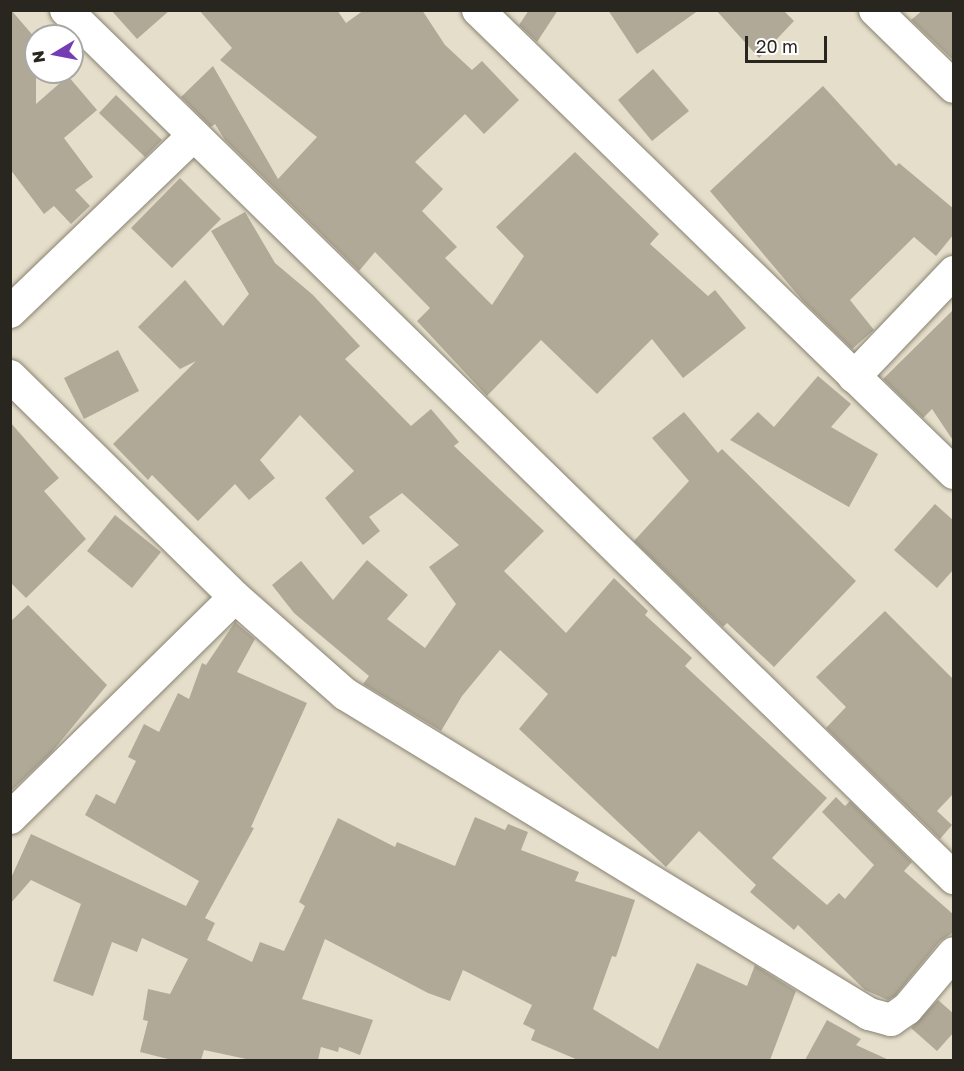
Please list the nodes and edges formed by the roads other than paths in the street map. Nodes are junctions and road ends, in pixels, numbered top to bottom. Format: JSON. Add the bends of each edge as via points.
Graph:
{"nodes":[{"id":1,"x":66,"y":10,"type":"edge"},
{"id":2,"x":478,"y":10,"type":"edge"},
{"id":3,"x":875,"y":10,"type":"edge"},
{"id":4,"x":954,"y":87,"type":"edge"},
{"id":5,"x":194,"y":135,"type":"junction"},
{"id":6,"x":954,"y":272,"type":"edge"},
{"id":7,"x":10,"y":312,"type":"edge"},
{"id":8,"x":854,"y":377,"type":"junction"},
{"id":9,"x":16,"y":392,"type":"edge"},
{"id":10,"x":954,"y":473,"type":"edge"},
{"id":11,"x":235,"y":597,"type":"junction"},
{"id":12,"x":10,"y":818,"type":"edge"},
{"id":13,"x":954,"y":878,"type":"edge"},
{"id":14,"x":954,"y":953,"type":"edge"}],
"edges":[{"from":1,"to":5,"type":"street"},
{"from":2,"to":8,"type":"street"},
{"from":3,"to":4,"type":"street"},
{"from":5,"to":7,"type":"street"},
{"from":5,"to":13,"type":"street"},
{"from":6,"to":8,"type":"street"},
{"from":8,"to":10,"type":"street"},
{"from":9,"to":11,"type":"street"},
{"from":11,"to":12,"type":"street"},
{"from":11,"to":14,"type":"street","via":[[345,694],[869,1014],[891,1020],[907,1009]]}]}
